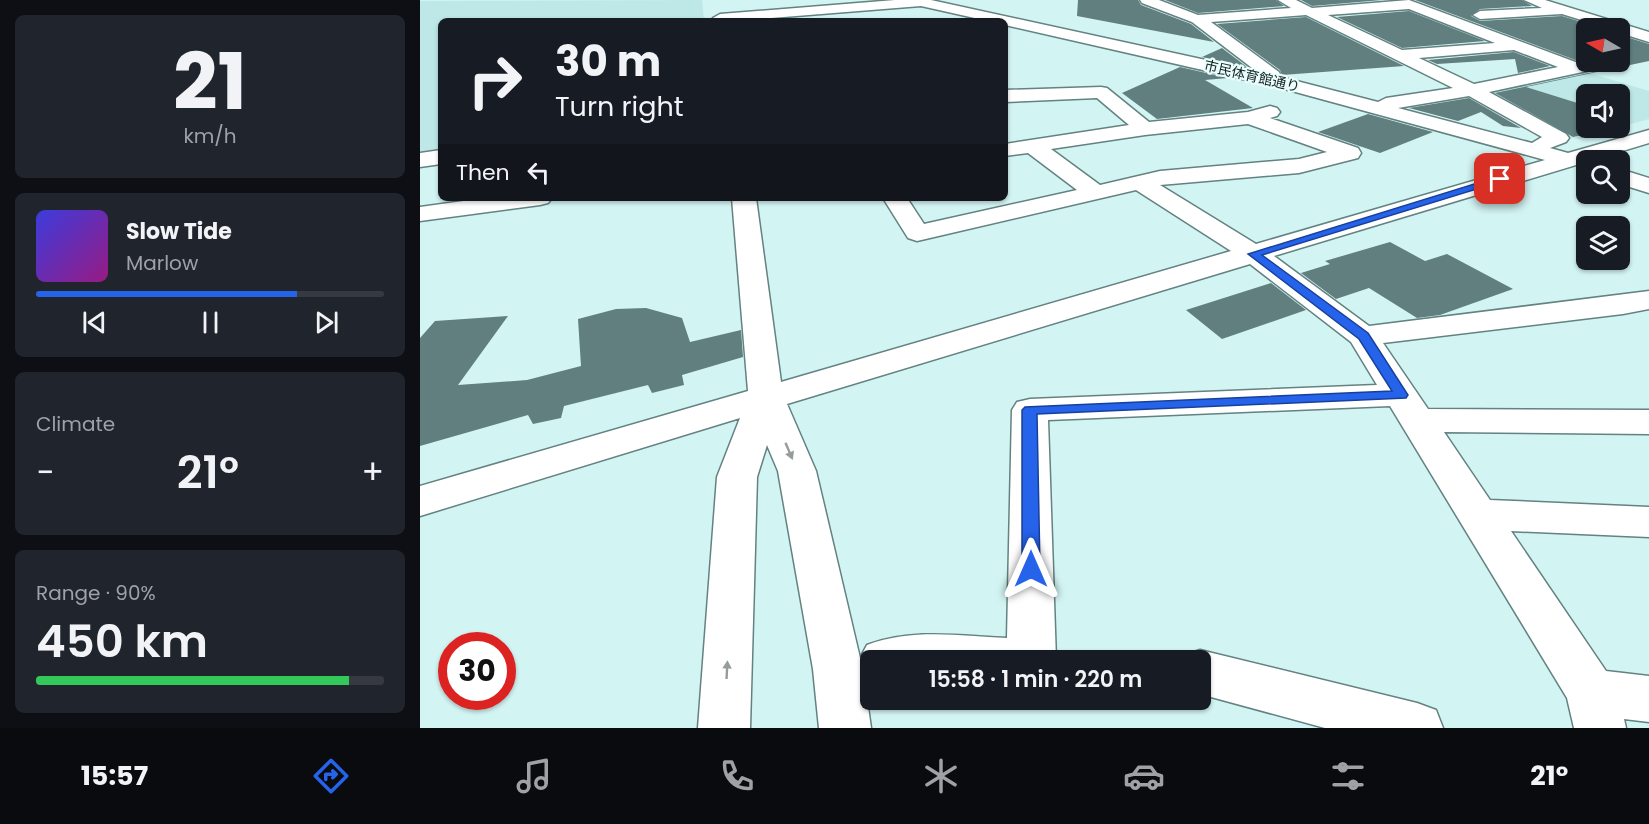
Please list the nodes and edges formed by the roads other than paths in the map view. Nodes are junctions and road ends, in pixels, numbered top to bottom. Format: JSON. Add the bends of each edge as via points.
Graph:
{"nodes":[{"id":1,"x":1147,"y":0,"type":"edge"},
{"id":2,"x":1285,"y":0,"type":"edge"},
{"id":3,"x":916,"y":1,"type":"edge"},
{"id":4,"x":1441,"y":2,"type":"edge"},
{"id":5,"x":1536,"y":2,"type":"edge"},
{"id":6,"x":1406,"y":3,"type":"edge"},
{"id":7,"x":1570,"y":6,"type":"edge"},
{"id":8,"x":873,"y":7,"type":"junction"},
{"id":9,"x":1309,"y":12,"type":"junction"},
{"id":10,"x":1479,"y":15,"type":"dead end"},
{"id":11,"x":719,"y":16,"type":"edge"},
{"id":12,"x":879,"y":18,"type":"edge"},
{"id":13,"x":1597,"y":18,"type":"edge"},
{"id":14,"x":1197,"y":19,"type":"junction"},
{"id":15,"x":1045,"y":22,"type":"junction"},
{"id":16,"x":1008,"y":32,"type":"edge"},
{"id":17,"x":1630,"y":32,"type":"edge"},
{"id":18,"x":1649,"y":37,"type":"edge"},
{"id":19,"x":1518,"y":46,"type":"junction"},
{"id":20,"x":1399,"y":55,"type":"junction"},
{"id":21,"x":1573,"y":67,"type":"junction"},
{"id":22,"x":1576,"y":67,"type":"edge"},
{"id":23,"x":1280,"y":82,"type":"junction"},
{"id":24,"x":1472,"y":90,"type":"junction"},
{"id":25,"x":1329,"y":94,"type":"junction"},
{"id":26,"x":1008,"y":96,"type":"edge"},
{"id":27,"x":1375,"y":106,"type":"junction"},
{"id":28,"x":1250,"y":118,"type":"junction"},
{"id":29,"x":1145,"y":129,"type":"junction"},
{"id":30,"x":1649,"y":136,"type":"edge"},
{"id":31,"x":1034,"y":147,"type":"junction"},
{"id":32,"x":1531,"y":148,"type":"junction"},
{"id":33,"x":1008,"y":150,"type":"edge"},
{"id":34,"x":1610,"y":150,"type":"edge"},
{"id":35,"x":438,"y":157,"type":"edge"},
{"id":36,"x":420,"y":160,"type":"edge"},
{"id":37,"x":1576,"y":162,"type":"edge"},
{"id":38,"x":1576,"y":162,"type":"edge"},
{"id":39,"x":1630,"y":179,"type":"edge"},
{"id":40,"x":1140,"y":183,"type":"junction"},
{"id":41,"x":1649,"y":186,"type":"edge"},
{"id":42,"x":1096,"y":192,"type":"junction"},
{"id":43,"x":518,"y":201,"type":"edge"},
{"id":44,"x":744,"y":201,"type":"edge"},
{"id":45,"x":897,"y":201,"type":"edge"},
{"id":46,"x":420,"y":214,"type":"edge"},
{"id":47,"x":1254,"y":254,"type":"junction"},
{"id":48,"x":1640,"y":307,"type":"edge"},
{"id":49,"x":1364,"y":336,"type":"junction"},
{"id":50,"x":766,"y":397,"type":"junction"},
{"id":51,"x":1409,"y":408,"type":"junction"},
{"id":52,"x":1649,"y":422,"type":"edge"},
{"id":53,"x":420,"y":501,"type":"edge"},
{"id":54,"x":1476,"y":514,"type":"junction"},
{"id":55,"x":1649,"y":522,"type":"edge"},
{"id":56,"x":1031,"y":650,"type":"edge"},
{"id":57,"x":860,"y":652,"type":"edge"},
{"id":58,"x":1211,"y":675,"type":"edge"},
{"id":59,"x":860,"y":677,"type":"edge"},
{"id":60,"x":1649,"y":699,"type":"edge"},
{"id":61,"x":1596,"y":710,"type":"edge"},
{"id":62,"x":724,"y":728,"type":"edge"},
{"id":63,"x":845,"y":728,"type":"edge"},
{"id":64,"x":1417,"y":728,"type":"edge"}],
"edges":[{"from":1,"to":14,"type":"street"},
{"from":2,"to":9,"type":"street"},
{"from":3,"to":8,"type":"street","name":"市民体育館通り"},
{"from":3,"to":15,"type":"street","name":"市民体育館通り"},
{"from":4,"to":6,"type":"street"},
{"from":5,"to":7,"type":"street"},
{"from":6,"to":9,"type":"street"},
{"from":6,"to":19,"type":"street"},
{"from":7,"to":10,"type":"street"},
{"from":7,"to":13,"type":"street"},
{"from":8,"to":11,"type":"street","name":"市民体育館通り"},
{"from":8,"to":12,"type":"street"},
{"from":9,"to":14,"type":"street"},
{"from":9,"to":20,"type":"street"},
{"from":14,"to":23,"type":"street"},
{"from":15,"to":16,"type":"street"},
{"from":15,"to":23,"type":"street","name":"市民体育館通り"},
{"from":17,"to":18,"type":"street"},
{"from":19,"to":20,"type":"street"},
{"from":19,"to":21,"type":"street"},
{"from":20,"to":24,"type":"street"},
{"from":21,"to":22,"type":"street"},
{"from":21,"to":24,"type":"street"},
{"from":23,"to":25,"type":"street","name":"市民体育館通り"},
{"from":24,"to":27,"type":"street"},
{"from":24,"to":32,"type":"street","via":[[1559,138]]},
{"from":25,"to":27,"type":"street","name":"市民体育館通り"},
{"from":25,"to":28,"type":"street"},
{"from":26,"to":29,"type":"street","via":[[1101,92]]},
{"from":27,"to":32,"type":"street","name":"市民体育館通り"},
{"from":28,"to":29,"type":"street"},
{"from":28,"to":40,"type":"street","via":[[1350,153],[1299,166]]},
{"from":29,"to":31,"type":"street"},
{"from":30,"to":34,"type":"street"},
{"from":31,"to":33,"type":"street"},
{"from":31,"to":42,"type":"street"},
{"from":32,"to":37,"type":"street","name":"市民体育館通り"},
{"from":35,"to":36,"type":"street"},
{"from":38,"to":47,"type":"street"},
{"from":39,"to":41,"type":"street"},
{"from":40,"to":42,"type":"street"},
{"from":40,"to":47,"type":"street"},
{"from":42,"to":45,"type":"street","via":[[917,233]]},
{"from":43,"to":46,"type":"street"},
{"from":44,"to":50,"type":"street"},
{"from":47,"to":49,"type":"street"},
{"from":47,"to":50,"type":"street"},
{"from":48,"to":49,"type":"street"},
{"from":49,"to":51,"type":"street"},
{"from":50,"to":53,"type":"street"},
{"from":50,"to":57,"type":"street","one_way":true,"via":[[797,471]]},
{"from":62,"to":50,"type":"street","one_way":true,"via":[[737,477]]},
{"from":51,"to":52,"type":"street"},
{"from":51,"to":54,"type":"street"},
{"from":51,"to":56,"type":"street","via":[[1030,410]]},
{"from":54,"to":55,"type":"street"},
{"from":54,"to":61,"type":"street"},
{"from":58,"to":64,"type":"street"},
{"from":59,"to":63,"type":"street"},
{"from":60,"to":61,"type":"street"}]}
